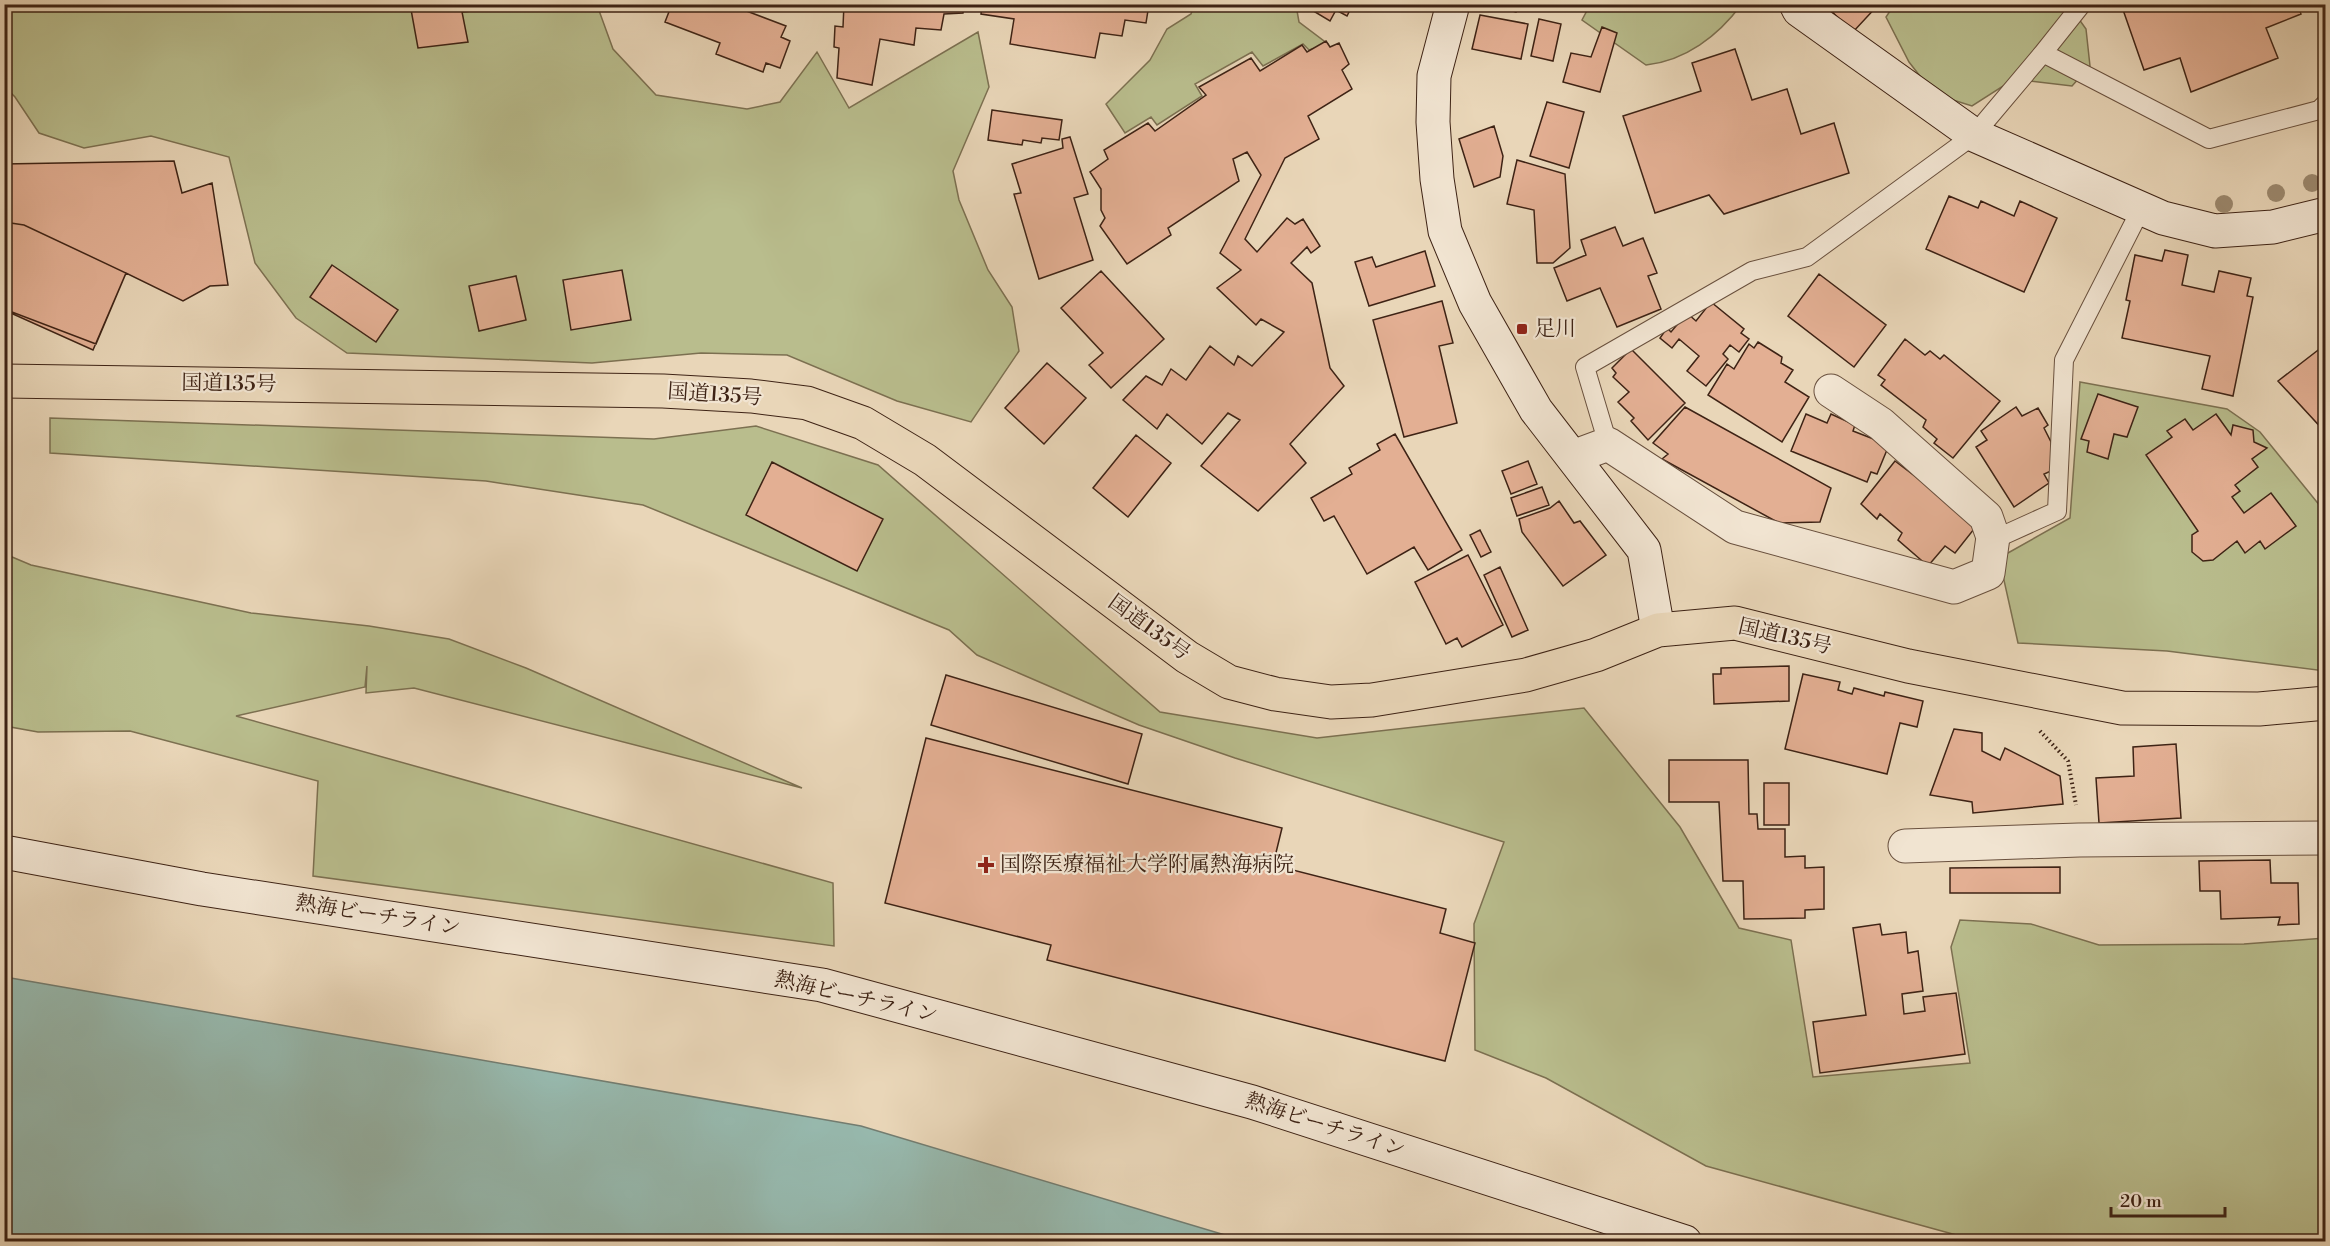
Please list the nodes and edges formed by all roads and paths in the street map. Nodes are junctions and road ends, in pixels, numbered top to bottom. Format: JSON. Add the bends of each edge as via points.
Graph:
{"nodes":[{"id":1,"x":1453,"y":4,"type":"edge"},
{"id":2,"x":1796,"y":4,"type":"edge"},
{"id":3,"x":2082,"y":4,"type":"edge"},
{"id":4,"x":2043,"y":53,"type":"junction"},
{"id":5,"x":2325,"y":103,"type":"edge"},
{"id":6,"x":1974,"y":135,"type":"junction"},
{"id":7,"x":2141,"y":208,"type":"junction"},
{"id":8,"x":2325,"y":214,"type":"edge"},
{"id":9,"x":4,"y":381,"type":"edge"},
{"id":10,"x":1831,"y":391,"type":"dead end"},
{"id":11,"x":1608,"y":444,"type":"junction"},
{"id":12,"x":1574,"y":457,"type":"junction"},
{"id":13,"x":1993,"y":540,"type":"junction"},
{"id":14,"x":1658,"y":630,"type":"junction"},
{"id":15,"x":2325,"y":703,"type":"edge"},
{"id":16,"x":2033,"y":729,"type":"dead end"},
{"id":17,"x":2325,"y":838,"type":"edge"},
{"id":18,"x":2079,"y":840,"type":"junction"},
{"id":19,"x":1905,"y":846,"type":"dead end"},
{"id":20,"x":4,"y":852,"type":"edge"},
{"id":21,"x":1685,"y":1242,"type":"edge"}],
"edges":[{"from":1,"to":12,"type":"street","via":[[1434,76],[1437,179],[1445,231],[1475,303],[1536,410]]},
{"from":2,"to":6,"type":"street","via":[[1799,10]]},
{"from":3,"to":4,"type":"lane"},
{"from":4,"to":5,"type":"lane","via":[[2210,139],[2319,110]]},
{"from":4,"to":6,"type":"lane"},
{"from":6,"to":7,"type":"street"},
{"from":6,"to":11,"type":"lane","via":[[1807,257],[1752,271],[1585,367]]},
{"from":7,"to":8,"type":"street","via":[[2163,218],[2215,231],[2273,226]]},
{"from":7,"to":13,"type":"lane","via":[[2064,360],[2056,511]]},
{"from":9,"to":14,"type":"highway","name":"国道135号","via":[[663,392],[807,403],[863,423],[925,460],[1187,657],[1229,682],[1275,694],[1331,702],[1372,700],[1526,675]]},
{"from":10,"to":13,"type":"street","via":[[1881,424],[1986,517]]},
{"from":11,"to":12,"type":"street"},
{"from":11,"to":13,"type":"street","via":[[1735,527],[1954,587],[1988,573]]},
{"from":12,"to":14,"type":"street","via":[[1644,550]]},
{"from":14,"to":15,"type":"highway","name":"国道135号","via":[[1735,623],[1908,666],[2122,708],[2259,709]]},
{"from":16,"to":18,"type":"path","via":[[2043,732],[2068,761],[2076,795]]},
{"from":17,"to":18,"type":"street"},
{"from":18,"to":19,"type":"street"},
{"from":20,"to":21,"type":"street","name":"熱海ビーチライン","via":[[202,889],[822,985],[1252,1102]]}]}
